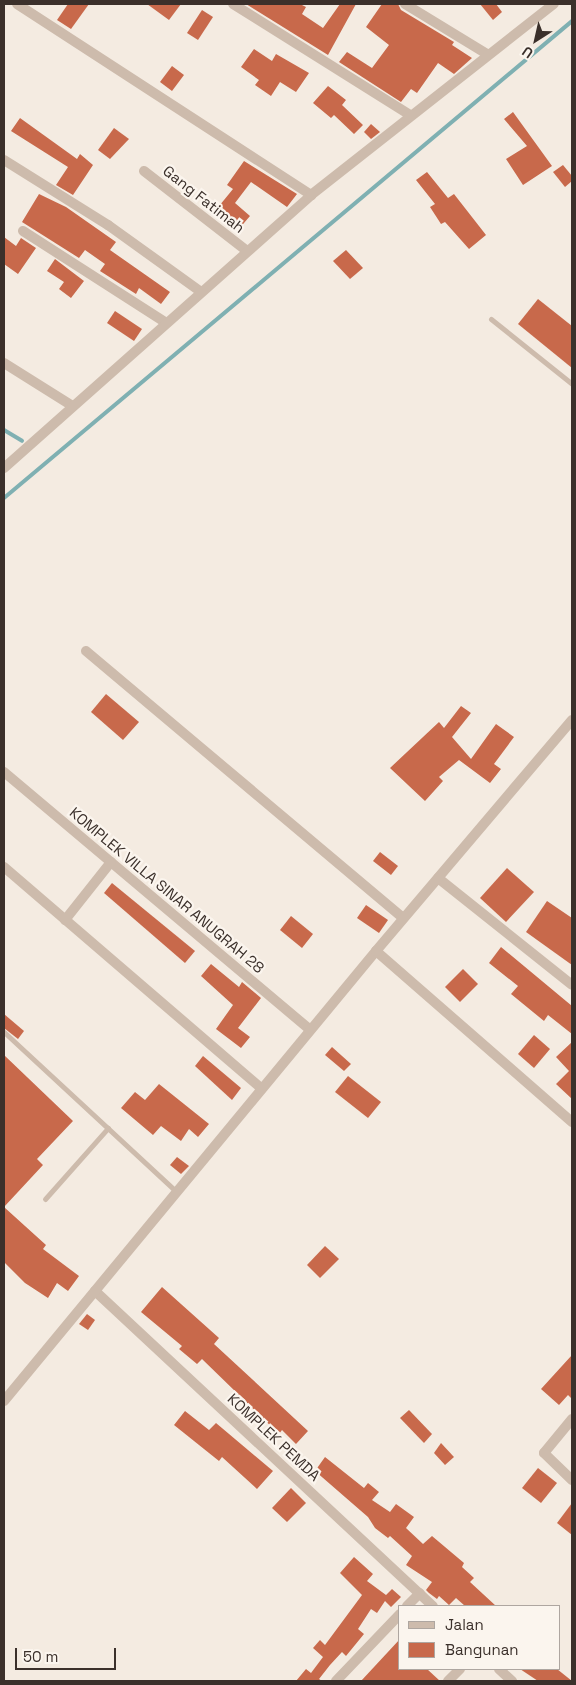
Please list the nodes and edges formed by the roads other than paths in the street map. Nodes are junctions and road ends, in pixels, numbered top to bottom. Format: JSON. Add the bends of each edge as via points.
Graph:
{"nodes":[{"id":1,"x":17,"y":4,"type":"edge"},
{"id":2,"x":233,"y":4,"type":"edge"},
{"id":3,"x":405,"y":4,"type":"edge"},
{"id":4,"x":554,"y":4,"type":"edge"},
{"id":5,"x":487,"y":54,"type":"junction"},
{"id":6,"x":410,"y":115,"type":"junction"},
{"id":7,"x":4,"y":160,"type":"edge"},
{"id":8,"x":144,"y":171,"type":"dead end"},
{"id":9,"x":311,"y":196,"type":"junction"},
{"id":10,"x":23,"y":231,"type":"dead end"},
{"id":11,"x":246,"y":251,"type":"junction"},
{"id":12,"x":200,"y":291,"type":"junction"},
{"id":13,"x":491,"y":319,"type":"dead end"},
{"id":14,"x":165,"y":322,"type":"junction"},
{"id":15,"x":4,"y":363,"type":"edge"},
{"id":16,"x":572,"y":384,"type":"edge"},
{"id":17,"x":72,"y":405,"type":"junction"},
{"id":18,"x":4,"y":468,"type":"edge"},
{"id":19,"x":86,"y":651,"type":"dead end"},
{"id":20,"x":572,"y":720,"type":"edge"},
{"id":21,"x":4,"y":772,"type":"edge"},
{"id":22,"x":111,"y":862,"type":"junction"},
{"id":23,"x":4,"y":868,"type":"edge"},
{"id":24,"x":438,"y":878,"type":"junction"},
{"id":25,"x":403,"y":918,"type":"junction"},
{"id":26,"x":65,"y":920,"type":"junction"},
{"id":27,"x":376,"y":951,"type":"junction"},
{"id":28,"x":572,"y":985,"type":"edge"},
{"id":29,"x":310,"y":1030,"type":"junction"},
{"id":30,"x":4,"y":1032,"type":"edge"},
{"id":31,"x":262,"y":1089,"type":"junction"},
{"id":32,"x":572,"y":1122,"type":"edge"},
{"id":33,"x":108,"y":1128,"type":"junction"},
{"id":34,"x":177,"y":1192,"type":"junction"},
{"id":35,"x":45,"y":1199,"type":"dead end"},
{"id":36,"x":95,"y":1291,"type":"junction"},
{"id":37,"x":4,"y":1401,"type":"edge"},
{"id":38,"x":572,"y":1419,"type":"edge"},
{"id":39,"x":572,"y":1480,"type":"edge"},
{"id":40,"x":420,"y":1593,"type":"junction"},
{"id":41,"x":408,"y":1605,"type":"edge"},
{"id":42,"x":432,"y":1605,"type":"edge"},
{"id":43,"x":398,"y":1616,"type":"edge"},
{"id":44,"x":459,"y":1670,"type":"edge"},
{"id":45,"x":500,"y":1670,"type":"edge"},
{"id":46,"x":336,"y":1681,"type":"edge"},
{"id":47,"x":448,"y":1681,"type":"edge"},
{"id":48,"x":512,"y":1681,"type":"edge"}],
"edges":[{"from":1,"to":9,"type":"street"},
{"from":2,"to":6,"type":"street"},
{"from":3,"to":5,"type":"street"},
{"from":4,"to":5,"type":"street"},
{"from":5,"to":6,"type":"street"},
{"from":6,"to":9,"type":"street"},
{"from":7,"to":12,"type":"street","via":[[108,224]]},
{"from":8,"to":11,"type":"street","name":"Gang Fatimah"},
{"from":9,"to":11,"type":"street"},
{"from":10,"to":14,"type":"street"},
{"from":11,"to":12,"type":"street"},
{"from":12,"to":14,"type":"street"},
{"from":13,"to":16,"type":"lane"},
{"from":14,"to":17,"type":"street"},
{"from":15,"to":17,"type":"street"},
{"from":17,"to":18,"type":"street"},
{"from":19,"to":25,"type":"street"},
{"from":20,"to":24,"type":"street"},
{"from":21,"to":22,"type":"street","name":"KOMPLEK VILLA SINAR ANUGRAH 28"},
{"from":22,"to":26,"type":"street"},
{"from":22,"to":29,"type":"street","name":"KOMPLEK VILLA SINAR ANUGRAH 28"},
{"from":23,"to":26,"type":"street"},
{"from":24,"to":25,"type":"street"},
{"from":24,"to":28,"type":"street"},
{"from":25,"to":27,"type":"street"},
{"from":26,"to":31,"type":"street"},
{"from":27,"to":29,"type":"street"},
{"from":27,"to":32,"type":"street"},
{"from":29,"to":31,"type":"street"},
{"from":30,"to":33,"type":"lane"},
{"from":31,"to":34,"type":"street"},
{"from":33,"to":34,"type":"lane"},
{"from":33,"to":35,"type":"lane"},
{"from":34,"to":36,"type":"street"},
{"from":36,"to":37,"type":"street"},
{"from":36,"to":40,"type":"street","name":"KOMPLEK PEMDA"},
{"from":38,"to":39,"type":"street","via":[[544,1453]]},
{"from":40,"to":41,"type":"street"},
{"from":40,"to":42,"type":"street","name":"KOMPLEK PEMDA"},
{"from":43,"to":46,"type":"street"},
{"from":44,"to":47,"type":"street"},
{"from":45,"to":48,"type":"street"}]}
